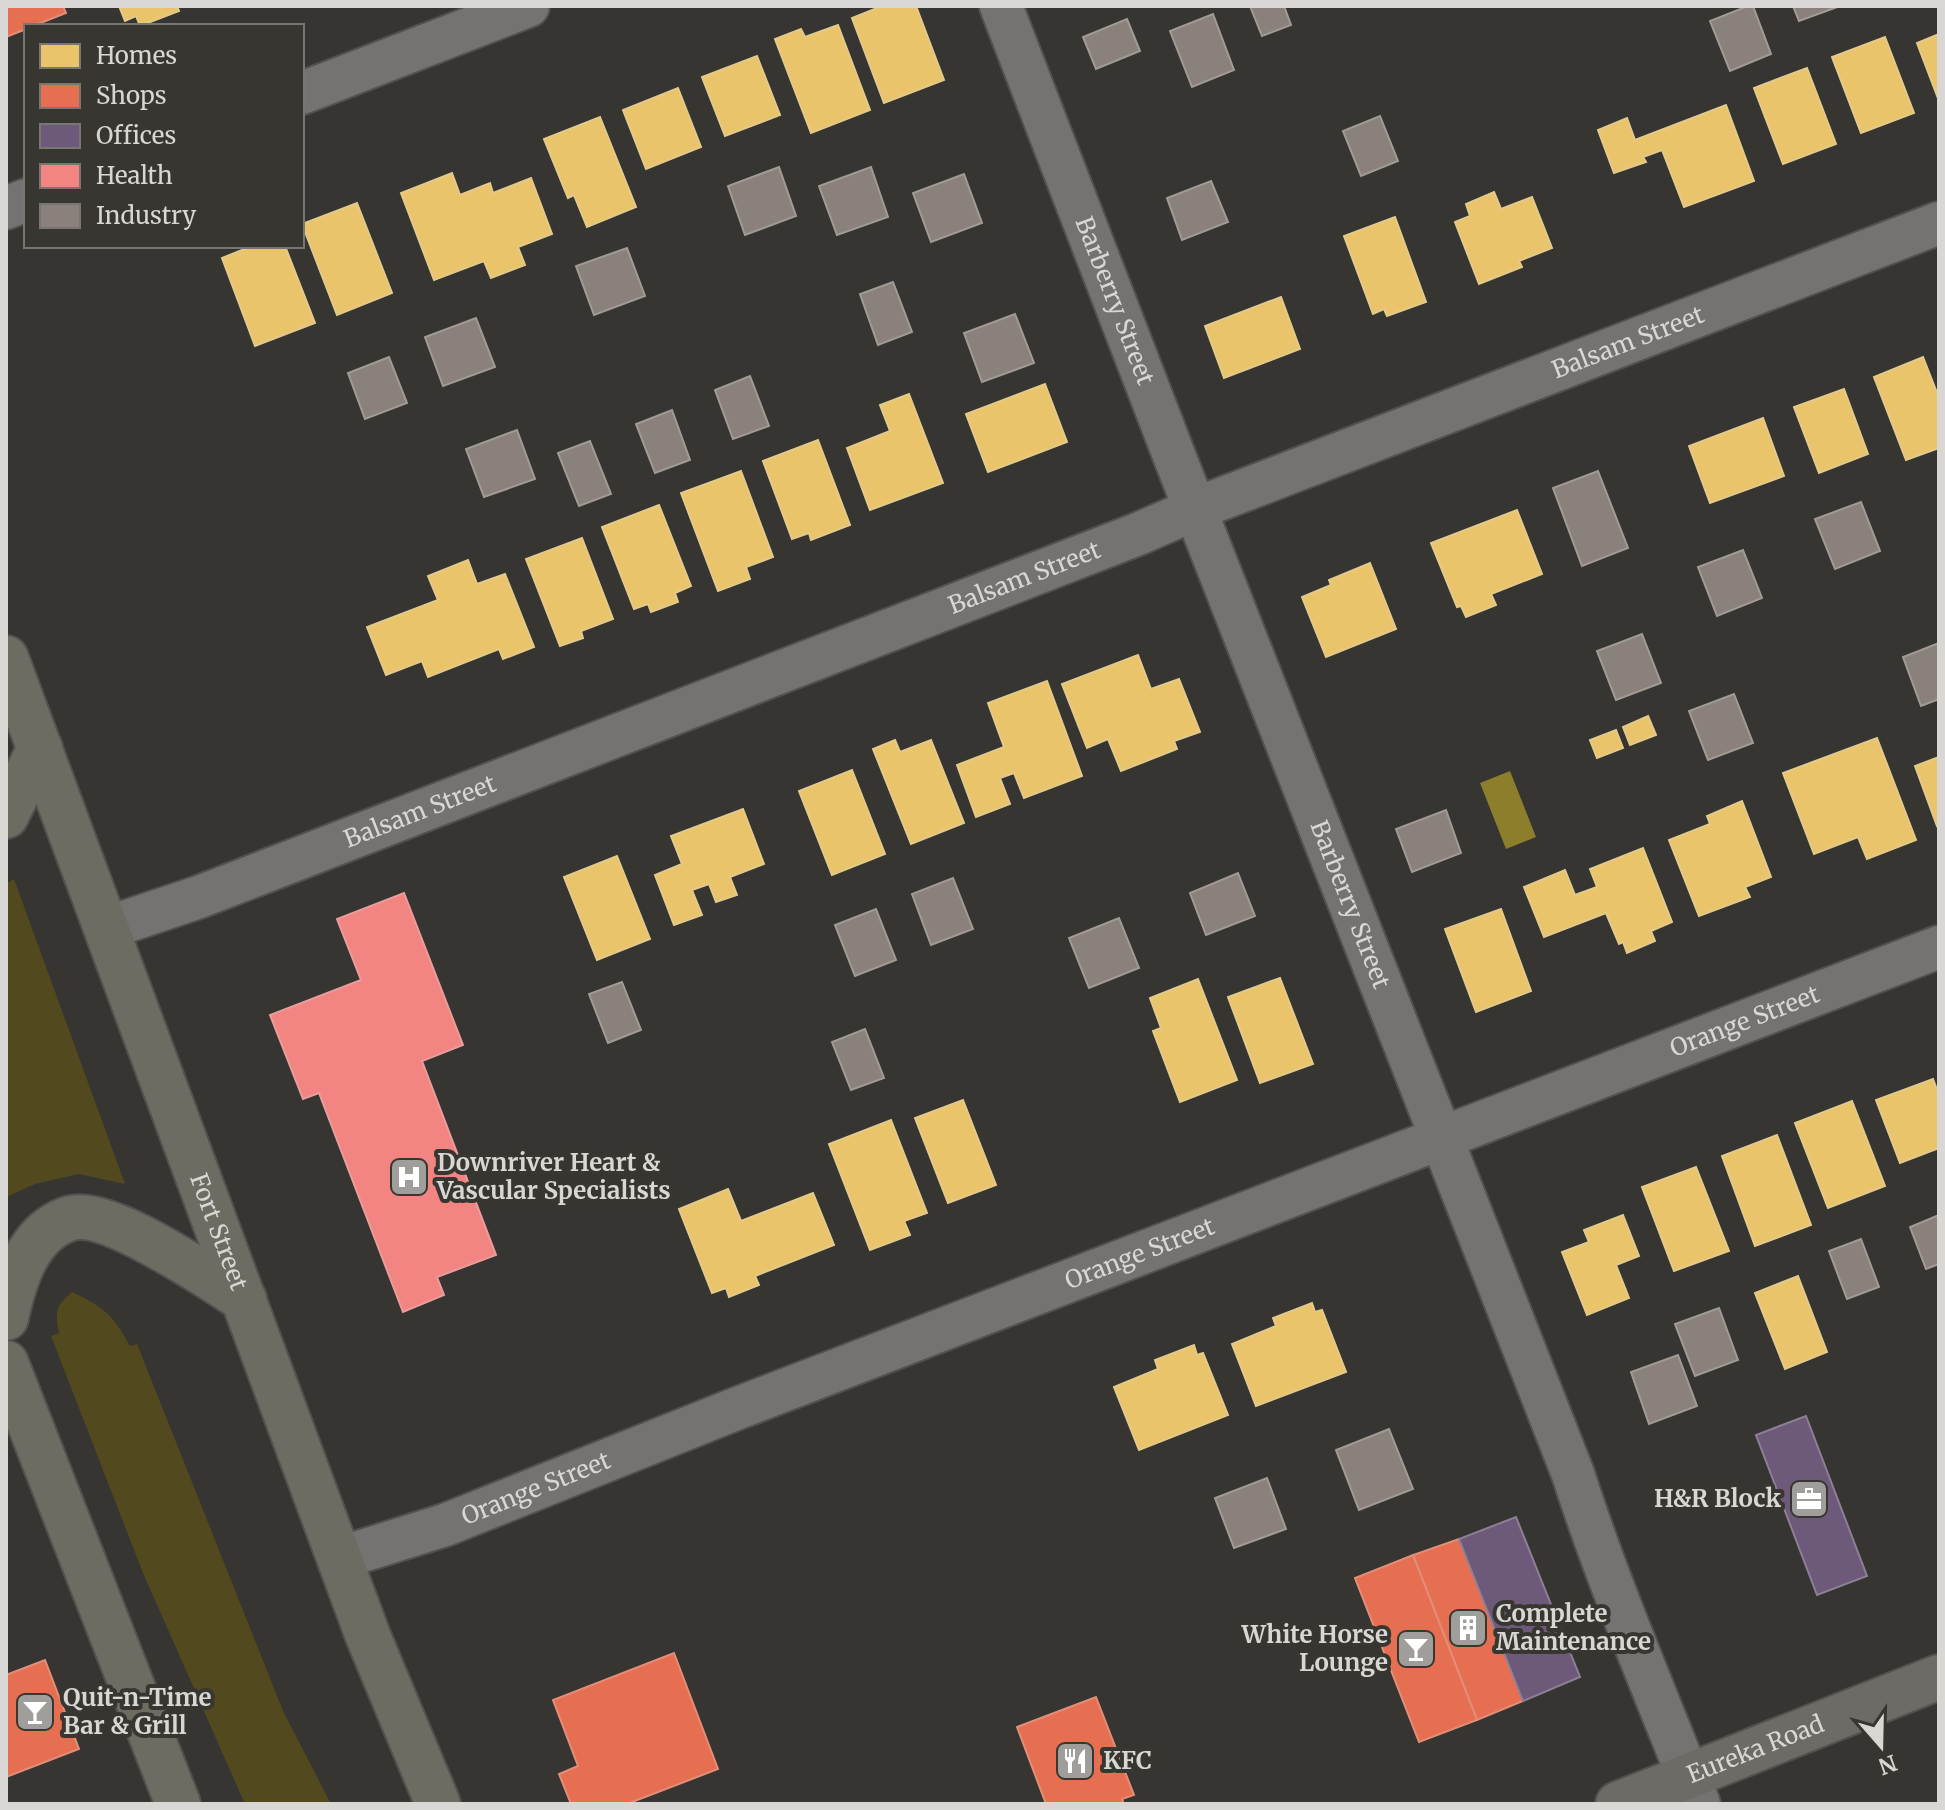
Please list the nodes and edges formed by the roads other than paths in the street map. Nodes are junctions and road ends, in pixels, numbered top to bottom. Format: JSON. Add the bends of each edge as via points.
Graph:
{"nodes":[{"id":1,"x":528,"y":6,"type":"edge"},
{"id":2,"x":1001,"y":6,"type":"edge"},
{"id":3,"x":304,"y":92,"type":"edge"},
{"id":4,"x":1939,"y":223,"type":"edge"},
{"id":5,"x":1195,"y":509,"type":"junction"},
{"id":6,"x":6,"y":658,"type":"edge"},
{"id":7,"x":40,"y":748,"type":"junction"},
{"id":8,"x":6,"y":816,"type":"edge"},
{"id":9,"x":107,"y":928,"type":"junction"},
{"id":10,"x":1939,"y":947,"type":"edge"},
{"id":11,"x":1442,"y":1137,"type":"junction"},
{"id":12,"x":244,"y":1299,"type":"junction"},
{"id":13,"x":6,"y":1318,"type":"edge"},
{"id":14,"x":6,"y":1363,"type":"edge"},
{"id":15,"x":340,"y":1558,"type":"junction"},
{"id":16,"x":1939,"y":1677,"type":"edge"},
{"id":17,"x":1693,"y":1790,"type":"edge"},
{"id":18,"x":178,"y":1804,"type":"edge"},
{"id":19,"x":438,"y":1804,"type":"edge"},
{"id":20,"x":1618,"y":1804,"type":"edge"}],
"edges":[{"from":1,"to":3,"type":"street"},
{"from":2,"to":5,"type":"street","name":"Barberry Street"},
{"from":4,"to":5,"type":"street","name":"Balsam Street"},
{"from":5,"to":9,"type":"street","name":"Balsam Street","via":[[199,897]]},
{"from":5,"to":11,"type":"street","name":"Barberry Street"},
{"from":6,"to":7,"type":"main road","name":"Fort Street"},
{"from":7,"to":8,"type":"main road"},
{"from":7,"to":9,"type":"main road","name":"Fort Street"},
{"from":9,"to":12,"type":"main road","name":"Fort Street"},
{"from":10,"to":11,"type":"street","name":"Orange Street"},
{"from":11,"to":15,"type":"street","name":"Orange Street","via":[[445,1525]]},
{"from":11,"to":17,"type":"street","name":"Barberry Street"},
{"from":12,"to":13,"type":"main road","via":[[134,1233],[97,1219],[71,1217],[47,1230],[25,1258]]},
{"from":12,"to":15,"type":"main road","name":"Fort Street"},
{"from":14,"to":18,"type":"main road"},
{"from":15,"to":19,"type":"main road","name":"Fort Street"},
{"from":16,"to":17,"type":"main road","name":"Eureka Road"},
{"from":17,"to":20,"type":"main road","name":"Eureka Road"}]}
